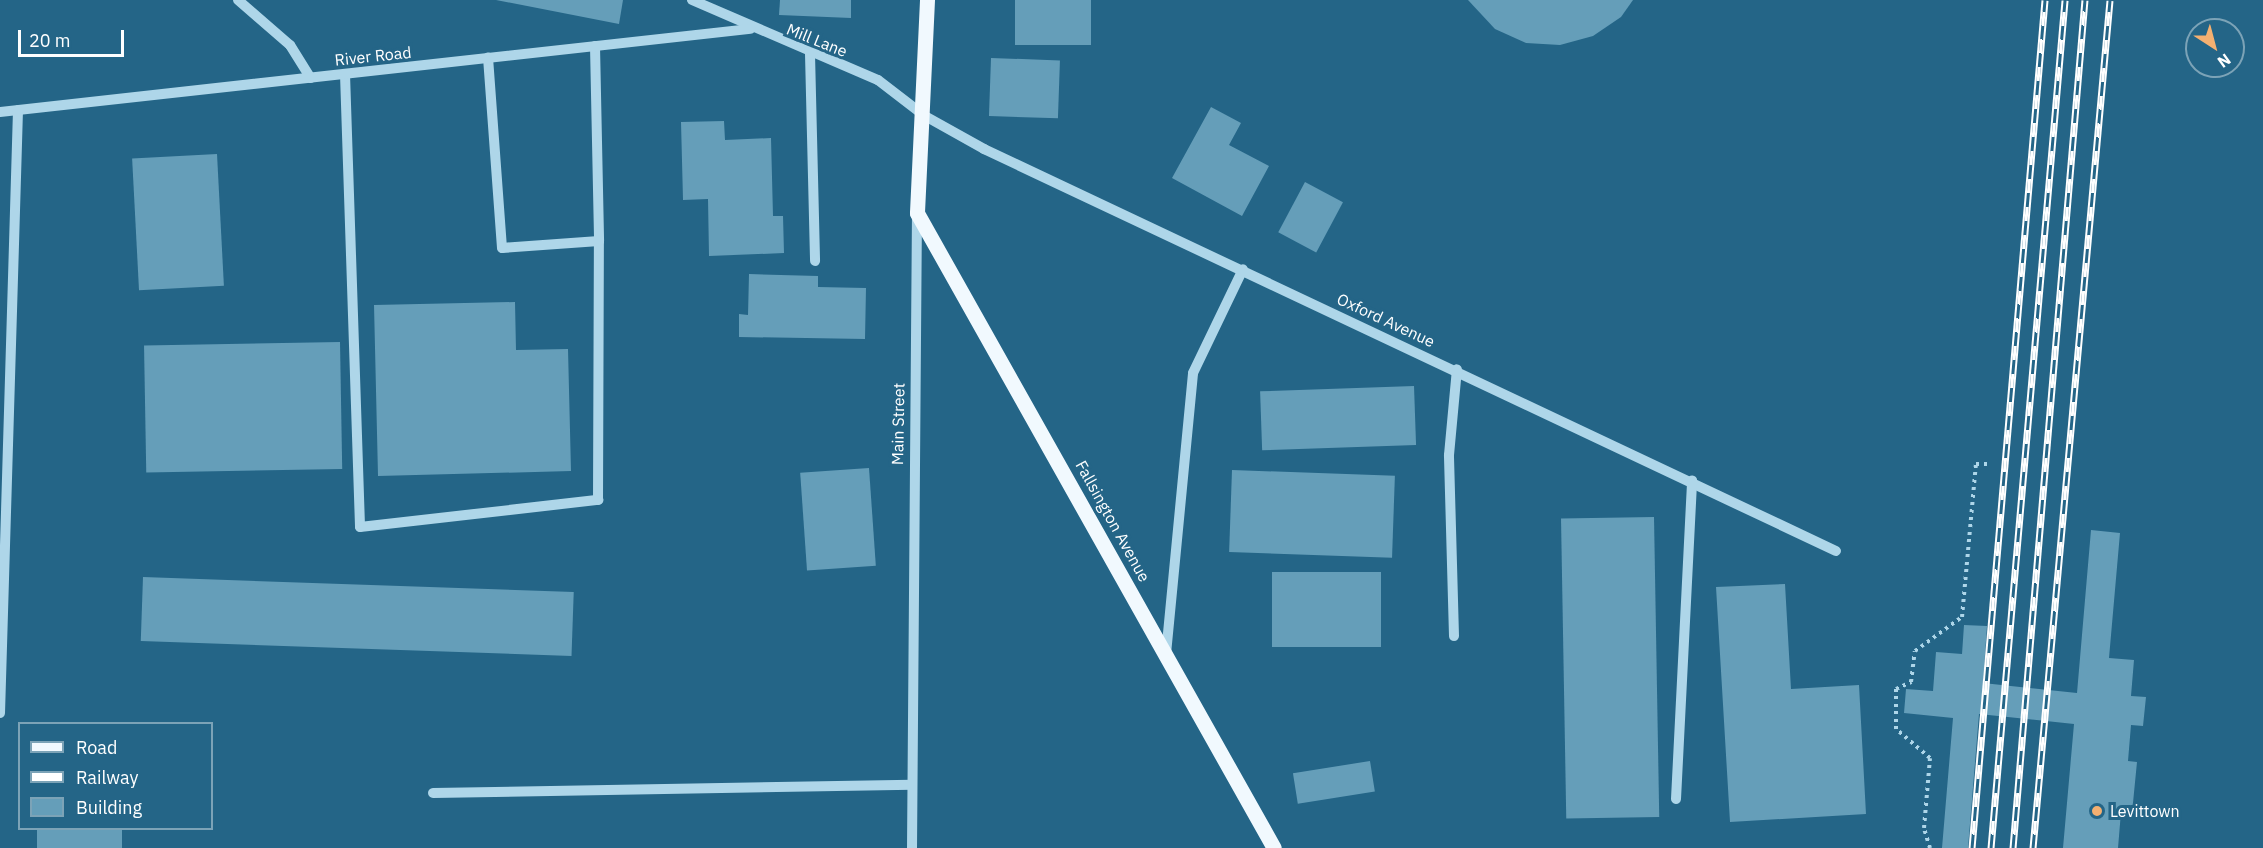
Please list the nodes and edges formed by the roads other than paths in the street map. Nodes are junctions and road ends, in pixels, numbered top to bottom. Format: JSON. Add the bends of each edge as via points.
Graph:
{"nodes":[{"id":1,"x":238,"y":0,"type":"edge"},
{"id":2,"x":692,"y":0,"type":"edge"},
{"id":3,"x":927,"y":0,"type":"edge"},
{"id":4,"x":750,"y":28,"type":"junction"},
{"id":5,"x":595,"y":46,"type":"junction"},
{"id":6,"x":810,"y":54,"type":"junction"},
{"id":7,"x":488,"y":58,"type":"junction"},
{"id":8,"x":345,"y":74,"type":"junction"},
{"id":9,"x":311,"y":78,"type":"junction"},
{"id":10,"x":18,"y":110,"type":"junction"},
{"id":11,"x":0,"y":112,"type":"edge"},
{"id":12,"x":925,"y":116,"type":"junction"},
{"id":13,"x":917,"y":213,"type":"junction"},
{"id":14,"x":599,"y":241,"type":"junction"},
{"id":15,"x":815,"y":261,"type":"dead end"},
{"id":16,"x":1243,"y":269,"type":"junction"},
{"id":17,"x":1457,"y":369,"type":"junction"},
{"id":18,"x":4,"y":479,"type":"edge"},
{"id":19,"x":1692,"y":480,"type":"junction"},
{"id":20,"x":1836,"y":551,"type":"dead end"},
{"id":21,"x":1454,"y":636,"type":"dead end"},
{"id":22,"x":1166,"y":654,"type":"junction"},
{"id":23,"x":0,"y":713,"type":"edge"},
{"id":24,"x":912,"y":785,"type":"junction"},
{"id":25,"x":433,"y":793,"type":"dead end"},
{"id":26,"x":1676,"y":799,"type":"dead end"},
{"id":27,"x":912,"y":848,"type":"edge"},
{"id":28,"x":1274,"y":848,"type":"edge"}],
"edges":[{"from":1,"to":9,"type":"street","via":[[290,45]]},
{"from":2,"to":4,"type":"street","name":"Mill Lane"},
{"from":3,"to":12,"type":"main road","name":"Main Street"},
{"from":4,"to":5,"type":"street","name":"River Road"},
{"from":4,"to":6,"type":"street","name":"Mill Lane"},
{"from":5,"to":7,"type":"street","name":"River Road"},
{"from":5,"to":14,"type":"street"},
{"from":6,"to":12,"type":"street","name":"Mill Lane","via":[[888,85]]},
{"from":6,"to":15,"type":"street"},
{"from":7,"to":8,"type":"street","name":"River Road"},
{"from":7,"to":14,"type":"street","via":[[502,248]]},
{"from":8,"to":9,"type":"street","name":"River Road"},
{"from":8,"to":14,"type":"street","via":[[360,527],[598,500]]},
{"from":9,"to":10,"type":"street","name":"River Road"},
{"from":10,"to":11,"type":"street","name":"River Road"},
{"from":10,"to":18,"type":"street"},
{"from":12,"to":13,"type":"main road","name":"Main Street"},
{"from":12,"to":16,"type":"street","name":"Oxford Avenue","via":[[984,149]]},
{"from":13,"to":22,"type":"main road","name":"Fallsington Avenue"},
{"from":13,"to":24,"type":"street","name":"Main Street"},
{"from":16,"to":17,"type":"street","name":"Oxford Avenue"},
{"from":16,"to":22,"type":"street","via":[[1192,373]]},
{"from":17,"to":19,"type":"street","name":"Oxford Avenue"},
{"from":17,"to":21,"type":"street","via":[[1449,455]]},
{"from":18,"to":23,"type":"street"},
{"from":19,"to":20,"type":"street","name":"Oxford Avenue"},
{"from":19,"to":26,"type":"street"},
{"from":22,"to":28,"type":"main road","name":"Fallsington Avenue"},
{"from":24,"to":25,"type":"street"},
{"from":24,"to":27,"type":"street","name":"Main Street"}]}
